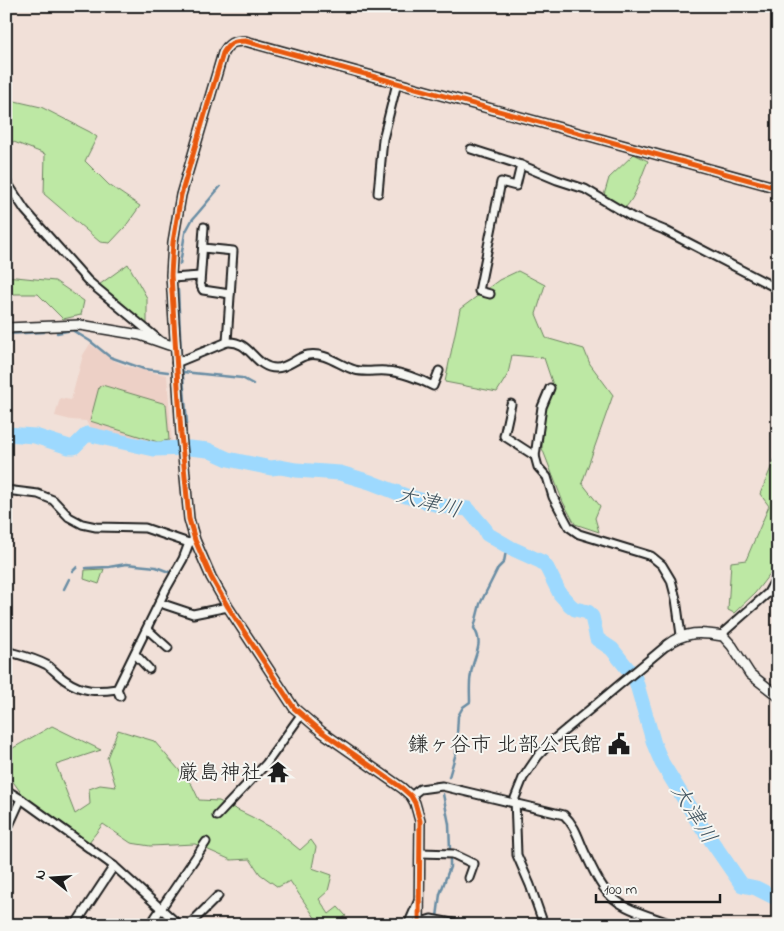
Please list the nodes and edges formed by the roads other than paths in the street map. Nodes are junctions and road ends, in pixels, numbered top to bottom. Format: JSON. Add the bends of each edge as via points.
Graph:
{"nodes":[{"id":1,"x":397,"y":83,"type":"junction"},
{"id":2,"x":471,"y":149,"type":"dead end"},
{"id":3,"x":522,"y":165,"type":"junction"},
{"id":4,"x":6,"y":181,"type":"edge"},
{"id":5,"x":778,"y":188,"type":"edge"},
{"id":6,"x":378,"y":193,"type":"dead end"},
{"id":7,"x":204,"y":227,"type":"dead end"},
{"id":8,"x":203,"y":248,"type":"junction"},
{"id":9,"x":200,"y":276,"type":"junction"},
{"id":10,"x":172,"y":278,"type":"junction"},
{"id":11,"x":778,"y":289,"type":"edge"},
{"id":12,"x":230,"y":294,"type":"junction"},
{"id":13,"x":490,"y":294,"type":"dead end"},
{"id":14,"x":6,"y":328,"type":"edge"},
{"id":15,"x":161,"y":342,"type":"junction"},
{"id":16,"x":227,"y":342,"type":"junction"},
{"id":17,"x":175,"y":345,"type":"junction"},
{"id":18,"x":176,"y":363,"type":"junction"},
{"id":19,"x":438,"y":371,"type":"dead end"},
{"id":20,"x":550,"y":388,"type":"dead end"},
{"id":21,"x":511,"y":404,"type":"dead end"},
{"id":22,"x":536,"y":456,"type":"junction"},
{"id":23,"x":6,"y":490,"type":"edge"},
{"id":24,"x":192,"y":542,"type":"junction"},
{"id":25,"x":778,"y":575,"type":"edge"},
{"id":26,"x":160,"y":602,"type":"junction"},
{"id":27,"x":228,"y":607,"type":"junction"},
{"id":28,"x":147,"y":629,"type":"junction"},
{"id":29,"x":681,"y":635,"type":"junction"},
{"id":30,"x":723,"y":636,"type":"junction"},
{"id":31,"x":667,"y":645,"type":"joint"},
{"id":32,"x":168,"y":648,"type":"dead end"},
{"id":33,"x":6,"y":651,"type":"edge"},
{"id":34,"x":135,"y":654,"type":"junction"},
{"id":35,"x":149,"y":669,"type":"dead end"},
{"id":36,"x":117,"y":689,"type":"junction"},
{"id":37,"x":120,"y":696,"type":"dead end"},
{"id":38,"x":778,"y":696,"type":"edge"},
{"id":39,"x":301,"y":715,"type":"junction"},
{"id":40,"x":6,"y":790,"type":"edge"},
{"id":41,"x":411,"y":796,"type":"junction"},
{"id":42,"x":21,"y":799,"type":"junction"},
{"id":43,"x":516,"y":804,"type":"junction"},
{"id":44,"x":216,"y":816,"type":"dead end"},
{"id":45,"x":6,"y":832,"type":"edge"},
{"id":46,"x":206,"y":842,"type":"dead end"},
{"id":47,"x":421,"y":853,"type":"junction"},
{"id":48,"x":114,"y":866,"type":"junction"},
{"id":49,"x":469,"y":878,"type":"dead end"},
{"id":50,"x":218,"y":896,"type":"dead end"},
{"id":51,"x":420,"y":897,"type":"junction"},
{"id":52,"x":162,"y":908,"type":"junction"},
{"id":53,"x":419,"y":924,"type":"edge"},
{"id":54,"x":75,"y":925,"type":"edge"},
{"id":55,"x":150,"y":925,"type":"edge"},
{"id":56,"x":179,"y":925,"type":"edge"},
{"id":57,"x":189,"y":925,"type":"edge"},
{"id":58,"x":408,"y":925,"type":"edge"},
{"id":59,"x":462,"y":925,"type":"edge"},
{"id":60,"x":544,"y":925,"type":"edge"},
{"id":61,"x":674,"y":925,"type":"edge"}],
"edges":[{"from":1,"to":5,"type":"street"},
{"from":1,"to":6,"type":"street","via":[[383,139]]},
{"from":1,"to":10,"type":"street","via":[[245,41],[228,44],[181,195],[173,242]]},
{"from":2,"to":3,"type":"street"},
{"from":3,"to":11,"type":"street","via":[[585,189],[632,217]]},
{"from":3,"to":13,"type":"street","via":[[516,186],[501,182],[478,291]]},
{"from":4,"to":15,"type":"street","via":[[25,210],[88,281]]},
{"from":7,"to":8,"type":"street"},
{"from":8,"to":9,"type":"street"},
{"from":8,"to":12,"type":"street","via":[[233,251]]},
{"from":9,"to":10,"type":"street"},
{"from":9,"to":12,"type":"street","via":[[203,290]]},
{"from":10,"to":17,"type":"street"},
{"from":12,"to":16,"type":"street"},
{"from":14,"to":15,"type":"street","via":[[80,325]]},
{"from":15,"to":17,"type":"street"},
{"from":16,"to":18,"type":"street"},
{"from":16,"to":19,"type":"street","via":[[243,345],[263,364],[276,368],[308,355],[317,356],[355,370],[387,371],[433,386]]},
{"from":17,"to":18,"type":"street"},
{"from":18,"to":24,"type":"street"},
{"from":20,"to":22,"type":"street","via":[[542,407]]},
{"from":21,"to":22,"type":"street","via":[[504,436]]},
{"from":22,"to":29,"type":"street","via":[[538,467],[548,477],[553,497],[569,527],[579,534],[652,556],[662,565],[671,580]]},
{"from":23,"to":24,"type":"street","via":[[38,494],[53,500],[82,524],[146,528]]},
{"from":24,"to":26,"type":"street"},
{"from":24,"to":27,"type":"street"},
{"from":25,"to":30,"type":"street","via":[[768,592]]},
{"from":26,"to":27,"type":"street","via":[[193,614]]},
{"from":26,"to":28,"type":"street"},
{"from":27,"to":39,"type":"street"},
{"from":28,"to":32,"type":"street"},
{"from":28,"to":34,"type":"street"},
{"from":29,"to":30,"type":"street"},
{"from":29,"to":31,"type":"street"},
{"from":30,"to":38,"type":"street","via":[[750,674]]},
{"from":31,"to":43,"type":"street","via":[[552,741],[524,778],[515,798]]},
{"from":33,"to":36,"type":"street","via":[[48,665],[66,681],[79,687],[96,692]]},
{"from":34,"to":35,"type":"street"},
{"from":34,"to":36,"type":"street"},
{"from":36,"to":37,"type":"street"},
{"from":39,"to":41,"type":"street"},
{"from":39,"to":44,"type":"street","via":[[266,764]]},
{"from":40,"to":42,"type":"street"},
{"from":41,"to":43,"type":"street","via":[[420,789],[446,787]]},
{"from":41,"to":47,"type":"street","via":[[420,821]]},
{"from":42,"to":45,"type":"street"},
{"from":42,"to":48,"type":"street"},
{"from":43,"to":60,"type":"street","via":[[517,856]]},
{"from":43,"to":61,"type":"street","via":[[564,815],[575,828],[603,888],[612,897],[631,909]]},
{"from":46,"to":52,"type":"street"},
{"from":47,"to":49,"type":"street","via":[[449,854],[474,864]]},
{"from":47,"to":51,"type":"street"},
{"from":48,"to":52,"type":"street"},
{"from":48,"to":54,"type":"street"},
{"from":50,"to":57,"type":"street"},
{"from":51,"to":53,"type":"street"},
{"from":51,"to":58,"type":"street"},
{"from":52,"to":55,"type":"street"},
{"from":52,"to":56,"type":"street"},
{"from":53,"to":59,"type":"street","via":[[431,919]]}]}
